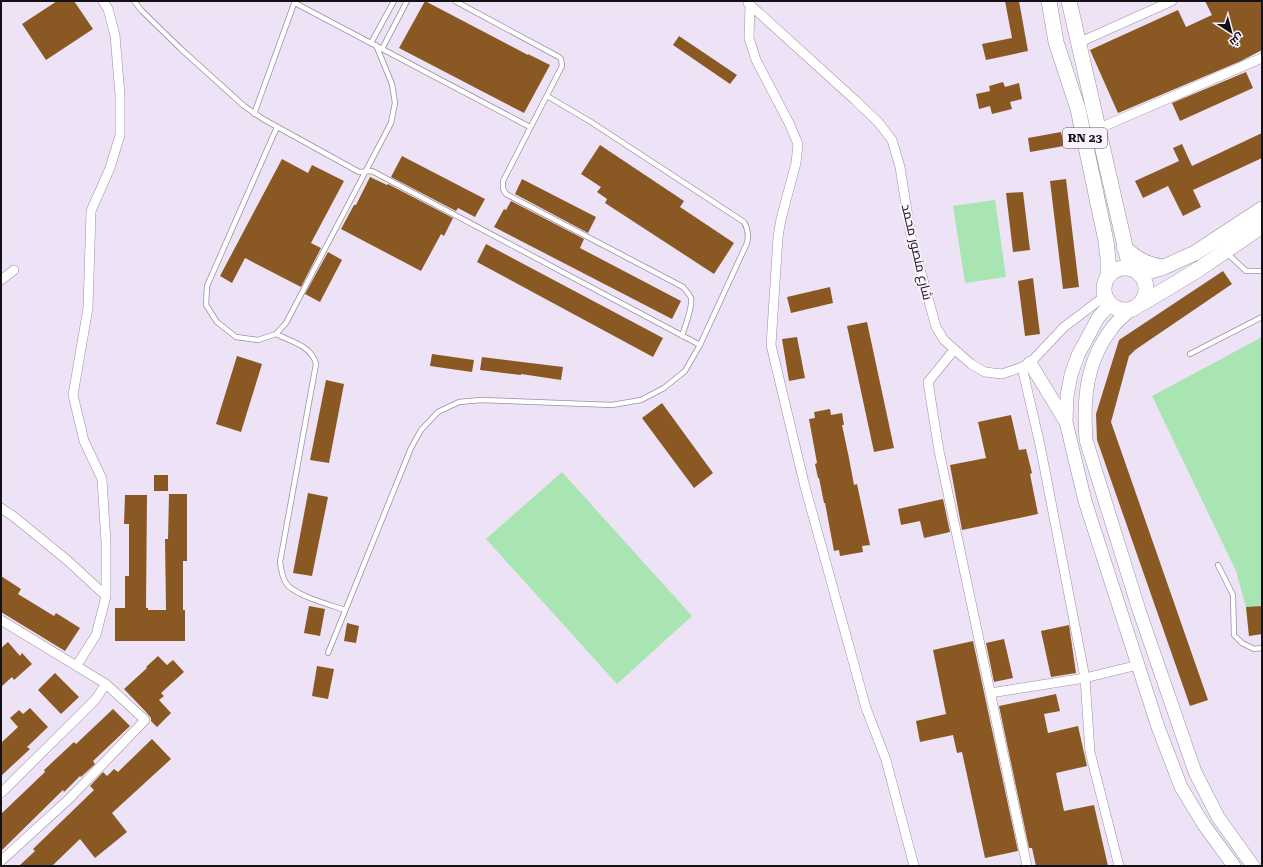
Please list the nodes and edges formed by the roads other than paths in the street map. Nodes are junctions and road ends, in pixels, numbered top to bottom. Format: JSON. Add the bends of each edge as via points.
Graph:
{"nodes":[{"id":1,"x":103,"y":1,"type":"edge"},
{"id":2,"x":134,"y":1,"type":"edge"},
{"id":3,"x":394,"y":1,"type":"edge"},
{"id":4,"x":407,"y":1,"type":"edge"},
{"id":5,"x":455,"y":1,"type":"edge"},
{"id":6,"x":1049,"y":1,"type":"edge"},
{"id":7,"x":1069,"y":1,"type":"edge"},
{"id":8,"x":1172,"y":1,"type":"edge"},
{"id":9,"x":295,"y":2,"type":"edge"},
{"id":10,"x":748,"y":3,"type":"edge"},
{"id":11,"x":1078,"y":43,"type":"junction"},
{"id":12,"x":373,"y":44,"type":"junction"},
{"id":13,"x":382,"y":49,"type":"junction"},
{"id":14,"x":1262,"y":58,"type":"edge"},
{"id":15,"x":547,"y":96,"type":"junction"},
{"id":16,"x":254,"y":114,"type":"junction"},
{"id":17,"x":276,"y":127,"type":"junction"},
{"id":18,"x":530,"y":127,"type":"junction"},
{"id":19,"x":1099,"y":129,"type":"junction"},
{"id":20,"x":1084,"y":134,"type":"junction"},
{"id":21,"x":365,"y":172,"type":"junction"},
{"id":22,"x":1262,"y":209,"type":"edge"},
{"id":23,"x":1262,"y":226,"type":"edge"},
{"id":24,"x":1124,"y":247,"type":"junction"},
{"id":25,"x":1225,"y":252,"type":"junction"},
{"id":26,"x":1164,"y":267,"type":"junction"},
{"id":27,"x":14,"y":270,"type":"dead end"},
{"id":28,"x":1135,"y":271,"type":"junction"},
{"id":29,"x":1262,"y":271,"type":"edge"},
{"id":30,"x":1108,"y":277,"type":"junction"},
{"id":31,"x":1,"y":280,"type":"edge"},
{"id":32,"x":1108,"y":300,"type":"junction"},
{"id":33,"x":1135,"y":307,"type":"junction"},
{"id":34,"x":1262,"y":317,"type":"edge"},
{"id":35,"x":276,"y":334,"type":"junction"},
{"id":36,"x":682,"y":336,"type":"junction"},
{"id":37,"x":700,"y":345,"type":"junction"},
{"id":38,"x":954,"y":350,"type":"junction"},
{"id":39,"x":1190,"y":354,"type":"dead end"},
{"id":40,"x":1026,"y":365,"type":"junction"},
{"id":41,"x":1066,"y":422,"type":"junction"},
{"id":42,"x":1,"y":508,"type":"edge"},
{"id":43,"x":1218,"y":565,"type":"dead end"},
{"id":44,"x":106,"y":596,"type":"junction"},
{"id":45,"x":345,"y":610,"type":"junction"},
{"id":46,"x":2,"y":622,"type":"edge"},
{"id":47,"x":1262,"y":648,"type":"edge"},
{"id":48,"x":328,"y":653,"type":"dead end"},
{"id":49,"x":1138,"y":664,"type":"junction"},
{"id":50,"x":77,"y":665,"type":"junction"},
{"id":51,"x":1085,"y":678,"type":"junction"},
{"id":52,"x":106,"y":684,"type":"junction"},
{"id":53,"x":990,"y":693,"type":"junction"},
{"id":54,"x":1178,"y":720,"type":"junction"},
{"id":55,"x":1158,"y":727,"type":"junction"},
{"id":56,"x":1,"y":793,"type":"edge"},
{"id":57,"x":1,"y":861,"type":"edge"},
{"id":58,"x":914,"y":866,"type":"edge"},
{"id":59,"x":1027,"y":866,"type":"edge"},
{"id":60,"x":1119,"y":866,"type":"edge"},
{"id":61,"x":1234,"y":866,"type":"edge"},
{"id":62,"x":1253,"y":866,"type":"edge"}],
"edges":[{"from":1,"to":44,"type":"street","via":[[108,9],[115,35],[120,94],[120,135],[110,168],[91,211],[88,308],[73,395],[84,441],[102,479]]},
{"from":2,"to":16,"type":"lane","via":[[181,50]]},
{"from":3,"to":12,"type":"lane"},
{"from":4,"to":13,"type":"lane"},
{"from":5,"to":15,"type":"lane","via":[[559,56],[562,66]]},
{"from":6,"to":20,"type":"main road","number":"RN 23","via":[[1056,42]]},
{"from":7,"to":11,"type":"main road","number":"RN 23"},
{"from":8,"to":11,"type":"street"},
{"from":9,"to":12,"type":"lane"},
{"from":9,"to":16,"type":"lane"},
{"from":10,"to":38,"type":"street","name":"شارع منصور محمد","via":[[856,100],[892,140],[900,167],[911,236],[931,312],[936,327]]},
{"from":10,"to":58,"type":"street","via":[[749,38],[756,60],[798,144],[796,163],[778,237],[771,345],[808,498],[866,708],[886,760]]},
{"from":11,"to":19,"type":"main road","number":"RN 23"},
{"from":12,"to":13,"type":"lane"},
{"from":12,"to":21,"type":"lane","via":[[392,84],[395,103],[391,123]]},
{"from":13,"to":18,"type":"lane"},
{"from":14,"to":19,"type":"street"},
{"from":15,"to":18,"type":"lane"},
{"from":15,"to":37,"type":"lane","via":[[744,222],[747,243]]},
{"from":16,"to":17,"type":"lane"},
{"from":17,"to":21,"type":"lane","via":[[359,172]]},
{"from":17,"to":35,"type":"lane","via":[[207,286],[206,305],[217,322],[236,337],[258,340]]},
{"from":18,"to":36,"type":"lane","via":[[503,181],[506,194],[683,287],[691,299],[691,304]]},
{"from":19,"to":20,"type":"street"},
{"from":19,"to":24,"type":"main road","number":"RN 23"},
{"from":20,"to":30,"type":"main road","number":"RN 23","via":[[1106,241]]},
{"from":21,"to":35,"type":"lane","via":[[286,322]]},
{"from":21,"to":36,"type":"lane","via":[[372,171]]},
{"from":22,"to":26,"type":"main road","via":[[1195,253]]},
{"from":23,"to":25,"type":"main road"},
{"from":24,"to":26,"type":"main road","via":[[1135,258]]},
{"from":24,"to":28,"type":"main road","number":"RN 23"},
{"from":25,"to":29,"type":"lane","via":[[1246,271]]},
{"from":25,"to":33,"type":"main road"},
{"from":26,"to":28,"type":"main road"},
{"from":27,"to":31,"type":"street"},
{"from":28,"to":30,"type":"main road","via":[[1117,269]]},
{"from":28,"to":33,"type":"main road","via":[[1146,284],[1147,291],[1145,298]]},
{"from":30,"to":32,"type":"main road","via":[[1104,290]]},
{"from":32,"to":33,"type":"main road","via":[[1116,308],[1123,310]]},
{"from":32,"to":40,"type":"street","name":"شارع منصور محمد","via":[[1064,327]]},
{"from":32,"to":41,"type":"street","via":[[1078,355],[1071,375]]},
{"from":33,"to":54,"type":"street","via":[[1113,327],[1095,354],[1085,395],[1086,440],[1139,610]]},
{"from":34,"to":39,"type":"lane"},
{"from":35,"to":45,"type":"lane","via":[[307,349],[316,364],[280,562],[281,571],[286,583],[294,591]]},
{"from":36,"to":37,"type":"lane"},
{"from":37,"to":45,"type":"lane","via":[[685,371],[664,388],[641,400],[612,405],[481,400],[459,402],[438,412],[421,430],[411,448]]},
{"from":38,"to":40,"type":"street","name":"شارع منصور محمد","via":[[985,372],[1002,374]]},
{"from":38,"to":53,"type":"street","via":[[928,382],[939,451]]},
{"from":40,"to":41,"type":"street"},
{"from":40,"to":51,"type":"street"},
{"from":41,"to":49,"type":"street","via":[[1085,501]]},
{"from":42,"to":44,"type":"street","via":[[67,560]]},
{"from":43,"to":47,"type":"lane","via":[[1233,595],[1234,634],[1242,643],[1254,649]]},
{"from":44,"to":50,"type":"street","via":[[96,635]]},
{"from":45,"to":48,"type":"lane"},
{"from":46,"to":50,"type":"street"},
{"from":49,"to":51,"type":"street"},
{"from":49,"to":55,"type":"street"},
{"from":50,"to":52,"type":"street"},
{"from":51,"to":53,"type":"street"},
{"from":51,"to":60,"type":"street","via":[[1090,752]]},
{"from":52,"to":56,"type":"street","via":[[95,700]]},
{"from":52,"to":57,"type":"street","via":[[146,720],[70,798]]},
{"from":53,"to":59,"type":"street"},
{"from":54,"to":55,"type":"street"},
{"from":54,"to":62,"type":"street","via":[[1195,772],[1218,817]]},
{"from":55,"to":61,"type":"street","via":[[1181,787],[1204,825]]}]}
